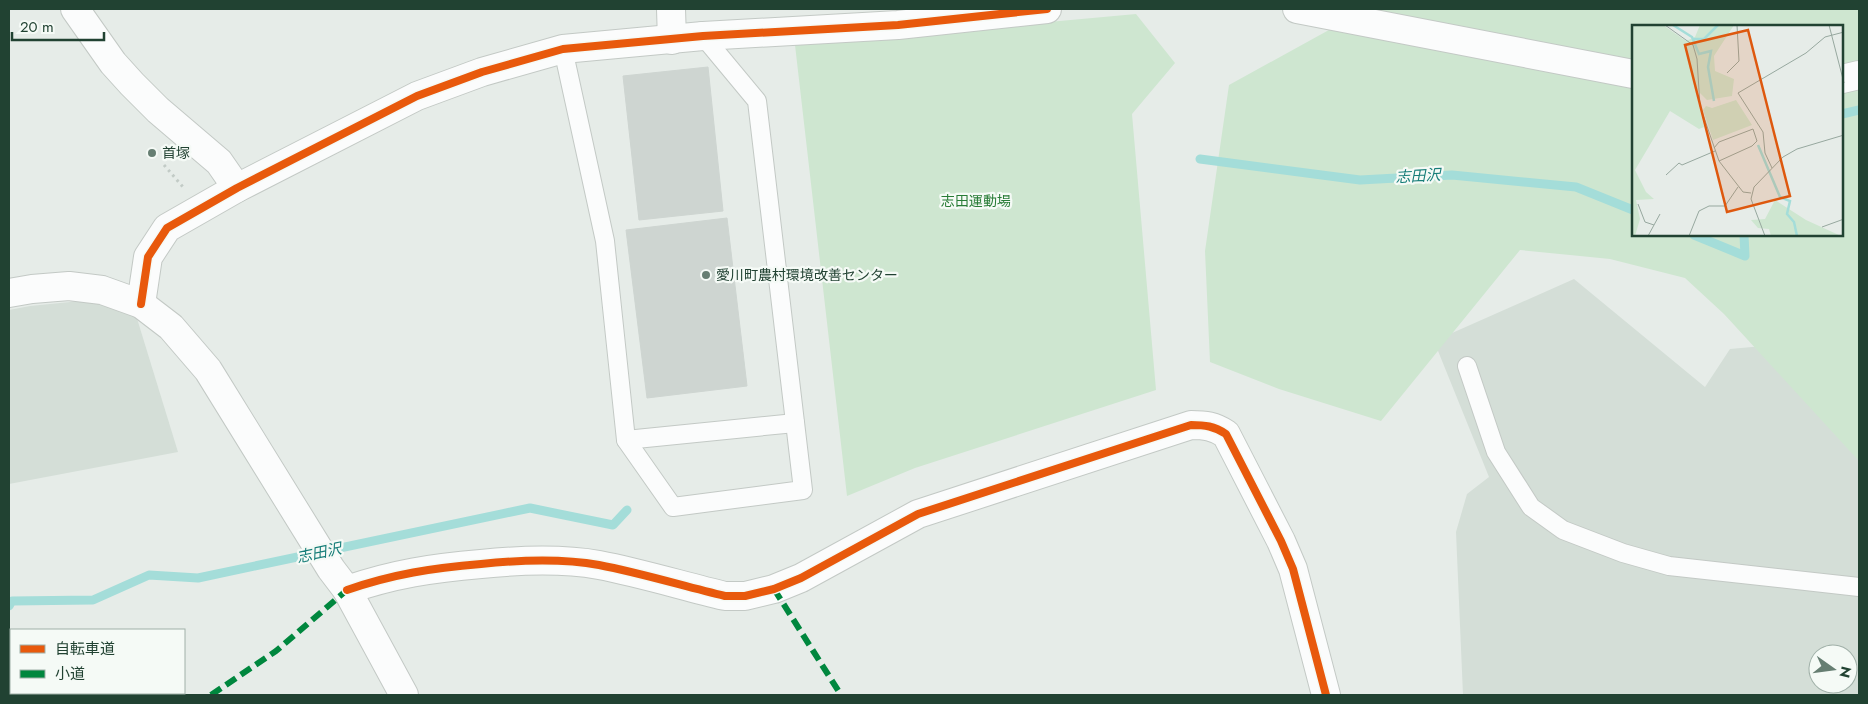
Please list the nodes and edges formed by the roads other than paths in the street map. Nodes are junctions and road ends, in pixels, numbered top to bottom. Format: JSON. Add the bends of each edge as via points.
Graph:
{"nodes":[{"id":1,"x":75,"y":9,"type":"edge"},
{"id":2,"x":671,"y":9,"type":"edge"},
{"id":3,"x":1047,"y":9,"type":"edge"},
{"id":4,"x":1297,"y":9,"type":"edge"},
{"id":5,"x":703,"y":36,"type":"junction"},
{"id":6,"x":672,"y":40,"type":"junction"},
{"id":7,"x":563,"y":49,"type":"junction"},
{"id":8,"x":1632,"y":74,"type":"edge"},
{"id":9,"x":1859,"y":75,"type":"edge"},
{"id":10,"x":1843,"y":80,"type":"edge"},
{"id":11,"x":237,"y":188,"type":"junction"},
{"id":12,"x":9,"y":293,"type":"edge"},
{"id":13,"x":141,"y":304,"type":"junction"},
{"id":14,"x":1467,"y":366,"type":"dead end"},
{"id":15,"x":795,"y":423,"type":"junction"},
{"id":16,"x":626,"y":440,"type":"junction"},
{"id":17,"x":339,"y":579,"type":"junction"},
{"id":18,"x":1859,"y":587,"type":"edge"},
{"id":19,"x":404,"y":695,"type":"edge"},
{"id":20,"x":1326,"y":695,"type":"edge"}],
"edges":[{"from":1,"to":11,"type":"street","via":[[113,63],[158,110],[219,162]]},
{"from":2,"to":6,"type":"street"},
{"from":3,"to":5,"type":"street","via":[[898,25]]},
{"from":4,"to":8,"type":"street"},
{"from":5,"to":6,"type":"street"},
{"from":5,"to":15,"type":"lane","via":[[757,101]]},
{"from":6,"to":7,"type":"street"},
{"from":7,"to":11,"type":"street","via":[[482,72],[417,96]]},
{"from":7,"to":16,"type":"lane","via":[[605,241]]},
{"from":9,"to":10,"type":"street"},
{"from":11,"to":13,"type":"street","via":[[167,228],[148,257]]},
{"from":12,"to":13,"type":"street","via":[[69,286],[102,290]]},
{"from":13,"to":17,"type":"street","via":[[171,327],[208,370]]},
{"from":14,"to":18,"type":"lane","via":[[1496,452],[1531,507],[1563,530],[1669,566]]},
{"from":15,"to":16,"type":"lane"},
{"from":15,"to":16,"type":"lane","via":[[803,490],[673,507]]},
{"from":17,"to":19,"type":"street"},
{"from":17,"to":20,"type":"street","via":[[378,579],[426,569],[532,560],[560,561],[598,565],[725,596],[745,596],[801,578],[918,514],[1191,425],[1203,425],[1215,427],[1226,434],[1282,541],[1293,568]]}]}
